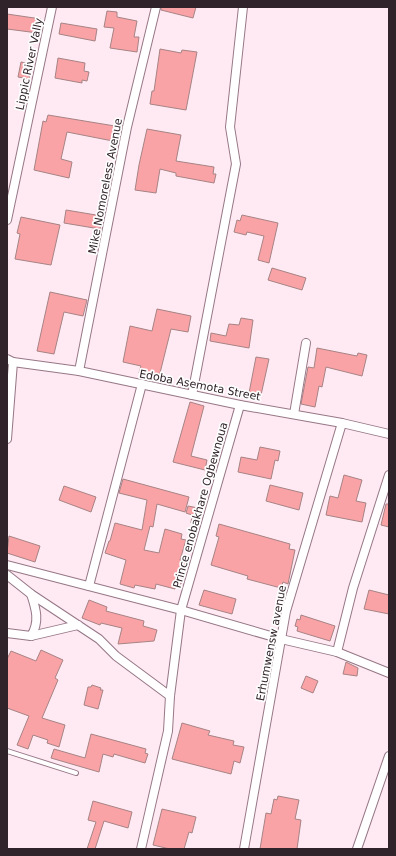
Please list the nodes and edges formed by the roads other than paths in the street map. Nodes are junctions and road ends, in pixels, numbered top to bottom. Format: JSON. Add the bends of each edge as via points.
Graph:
{"nodes":[{"id":1,"x":52,"y":7,"type":"edge"},
{"id":2,"x":156,"y":7,"type":"edge"},
{"id":3,"x":243,"y":7,"type":"edge"},
{"id":4,"x":7,"y":220,"type":"edge"},
{"id":5,"x":306,"y":343,"type":"dead end"},
{"id":6,"x":10,"y":360,"type":"edge"},
{"id":7,"x":79,"y":371,"type":"junction"},
{"id":8,"x":142,"y":384,"type":"junction"},
{"id":9,"x":192,"y":395,"type":"junction"},
{"id":10,"x":240,"y":405,"type":"junction"},
{"id":11,"x":294,"y":414,"type":"junction"},
{"id":12,"x":342,"y":423,"type":"junction"},
{"id":13,"x":389,"y":434,"type":"edge"},
{"id":14,"x":7,"y":439,"type":"edge"},
{"id":15,"x":389,"y":475,"type":"edge"},
{"id":16,"x":7,"y":565,"type":"edge"},
{"id":17,"x":7,"y":574,"type":"edge"},
{"id":18,"x":89,"y":586,"type":"junction"},
{"id":19,"x":31,"y":594,"type":"junction"},
{"id":20,"x":181,"y":610,"type":"junction"},
{"id":21,"x":78,"y":625,"type":"junction"},
{"id":22,"x":7,"y":633,"type":"edge"},
{"id":23,"x":31,"y":636,"type":"junction"},
{"id":24,"x":281,"y":639,"type":"junction"},
{"id":25,"x":337,"y":652,"type":"junction"},
{"id":26,"x":389,"y":673,"type":"edge"},
{"id":27,"x":170,"y":696,"type":"junction"},
{"id":28,"x":7,"y":751,"type":"edge"},
{"id":29,"x":389,"y":756,"type":"edge"},
{"id":30,"x":76,"y":773,"type":"dead end"},
{"id":31,"x":141,"y":849,"type":"edge"},
{"id":32,"x":244,"y":849,"type":"edge"},
{"id":33,"x":357,"y":849,"type":"edge"}],
"edges":[{"from":1,"to":4,"type":"street","name":"Lippic River Vally"},
{"from":2,"to":7,"type":"street","name":"Mike Nomoreless Avenue","via":[[127,128]]},
{"from":3,"to":9,"type":"street","via":[[230,127],[236,164]]},
{"from":5,"to":11,"type":"street"},
{"from":6,"to":7,"type":"street","name":"Edoba Asemota Street"},
{"from":6,"to":14,"type":"street"},
{"from":7,"to":8,"type":"street","name":"Edoba Asemota Street"},
{"from":8,"to":9,"type":"street","name":"Edoba Asemota Street"},
{"from":8,"to":18,"type":"street"},
{"from":9,"to":10,"type":"street","name":"Edoba Asemota Street"},
{"from":10,"to":11,"type":"street","name":"Edoba Asemota Street"},
{"from":10,"to":20,"type":"street","name":"Prince enobakhare Ogbewnoua"},
{"from":11,"to":12,"type":"street","name":"Edoba Asemota Street"},
{"from":12,"to":13,"type":"street","name":"Edoba Asemota Street"},
{"from":12,"to":24,"type":"street","name":"Erhumwensw avenue","via":[[286,611]]},
{"from":15,"to":25,"type":"street","via":[[353,588]]},
{"from":16,"to":18,"type":"street"},
{"from":17,"to":19,"type":"street"},
{"from":18,"to":20,"type":"street"},
{"from":19,"to":21,"type":"street"},
{"from":19,"to":23,"type":"street","via":[[36,610],[37,627]]},
{"from":20,"to":24,"type":"street"},
{"from":20,"to":27,"type":"street","name":"Prince enobakhare Ogbewnoua"},
{"from":21,"to":23,"type":"street"},
{"from":21,"to":27,"type":"street"},
{"from":22,"to":23,"type":"street"},
{"from":24,"to":25,"type":"street"},
{"from":24,"to":32,"type":"street","name":"Erhumwensw avenue"},
{"from":25,"to":26,"type":"street"},
{"from":27,"to":31,"type":"street","name":"Prince enobakhare Ogbewnoua","via":[[168,731]]},
{"from":28,"to":30,"type":"lane"},
{"from":29,"to":33,"type":"street"}]}
